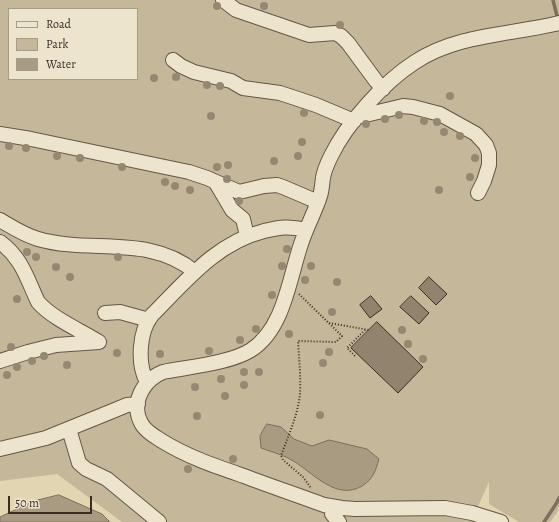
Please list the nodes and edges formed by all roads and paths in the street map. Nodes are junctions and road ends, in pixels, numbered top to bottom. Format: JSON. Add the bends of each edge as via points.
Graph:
{"nodes":[{"id":1,"x":223,"y":0,"type":"edge"},
{"id":2,"x":559,"y":23,"type":"edge"},
{"id":3,"x":173,"y":60,"type":"dead end"},
{"id":4,"x":383,"y":89,"type":"junction"},
{"id":5,"x":356,"y":119,"type":"junction"},
{"id":6,"x":0,"y":134,"type":"edge"},
{"id":7,"x":216,"y":183,"type":"junction"},
{"id":8,"x":478,"y":194,"type":"dead end"},
{"id":9,"x":318,"y":202,"type":"junction"},
{"id":10,"x":0,"y":220,"type":"edge"},
{"id":11,"x":306,"y":230,"type":"junction"},
{"id":12,"x":247,"y":236,"type":"junction"},
{"id":13,"x":0,"y":242,"type":"edge"},
{"id":14,"x":196,"y":272,"type":"junction"},
{"id":15,"x":288,"y":286,"type":"junction"},
{"id":16,"x":105,"y":313,"type":"dead end"},
{"id":17,"x":149,"y":320,"type":"junction"},
{"id":18,"x":328,"y":322,"type":"junction"},
{"id":19,"x":355,"y":356,"type":"dead end"},
{"id":20,"x":0,"y":361,"type":"edge"},
{"id":21,"x":148,"y":382,"type":"junction"},
{"id":22,"x":138,"y":404,"type":"junction"},
{"id":23,"x":69,"y":429,"type":"junction"},
{"id":24,"x":0,"y":449,"type":"edge"},
{"id":25,"x":312,"y":491,"type":"dead end"},
{"id":26,"x":159,"y":522,"type":"edge"},
{"id":27,"x":500,"y":522,"type":"edge"}],
"edges":[{"from":1,"to":4,"type":"lane","via":[[236,10],[309,35],[335,33],[342,36]]},
{"from":2,"to":4,"type":"lane","via":[[490,34],[441,48],[401,71]]},
{"from":3,"to":5,"type":"lane","via":[[194,72],[231,81],[243,88],[280,93]]},
{"from":4,"to":5,"type":"lane"},
{"from":5,"to":8,"type":"lane","via":[[403,106],[413,106],[440,114],[476,134],[486,144],[490,165]]},
{"from":5,"to":9,"type":"lane","via":[[331,156]]},
{"from":6,"to":7,"type":"lane","via":[[189,172]]},
{"from":7,"to":9,"type":"lane","via":[[239,192],[277,185]]},
{"from":7,"to":12,"type":"lane","via":[[232,210],[243,219]]},
{"from":9,"to":11,"type":"lane"},
{"from":10,"to":14,"type":"lane","via":[[40,240],[140,248],[178,260]]},
{"from":11,"to":12,"type":"lane","via":[[286,226]]},
{"from":11,"to":15,"type":"lane"},
{"from":12,"to":14,"type":"lane","via":[[207,260]]},
{"from":13,"to":20,"type":"lane","via":[[19,260],[42,307],[100,342],[56,345]]},
{"from":14,"to":17,"type":"lane"},
{"from":15,"to":18,"type":"path"},
{"from":15,"to":21,"type":"lane","via":[[272,328],[251,350],[229,360],[157,374]]},
{"from":16,"to":17,"type":"lane","via":[[120,312]]},
{"from":17,"to":21,"type":"lane","via":[[141,346],[144,374]]},
{"from":18,"to":19,"type":"path","via":[[367,330],[347,348]]},
{"from":18,"to":25,"type":"path","via":[[342,336],[336,342],[298,341],[300,394],[281,456],[282,460],[306,480]]},
{"from":21,"to":22,"type":"lane","via":[[140,394]]},
{"from":22,"to":23,"type":"lane","via":[[115,410]]},
{"from":22,"to":27,"type":"lane","via":[[143,426],[177,451],[324,505],[355,509],[445,508]]},
{"from":23,"to":24,"type":"lane"},
{"from":23,"to":26,"type":"lane","via":[[79,463],[107,479]]}]}
